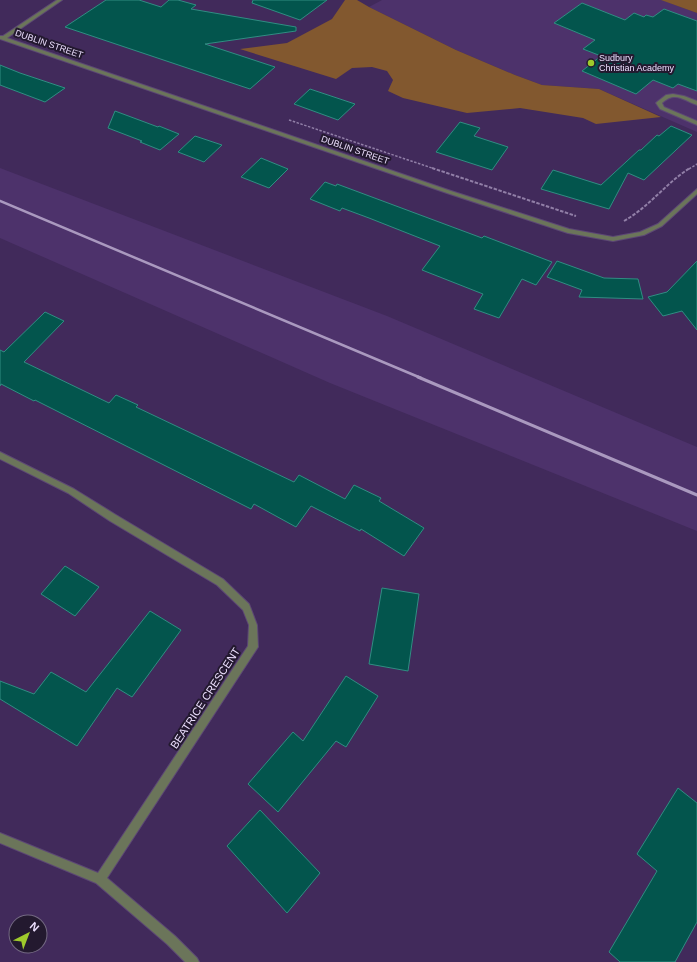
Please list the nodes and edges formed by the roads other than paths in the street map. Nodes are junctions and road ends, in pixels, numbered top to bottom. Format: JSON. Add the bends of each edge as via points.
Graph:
{"nodes":[{"id":1,"x":60,"y":0,"type":"edge"},
{"id":2,"x":2,"y":38,"type":"edge"},
{"id":3,"x":697,"y":103,"type":"edge"},
{"id":4,"x":697,"y":123,"type":"edge"},
{"id":5,"x":697,"y":191,"type":"edge"},
{"id":6,"x":0,"y":455,"type":"edge"},
{"id":7,"x":0,"y":838,"type":"edge"},
{"id":8,"x":100,"y":879,"type":"junction"},
{"id":9,"x":193,"y":962,"type":"edge"}],
"edges":[{"from":1,"to":2,"type":"street"},
{"from":2,"to":5,"type":"street","name":"DUBLIN STREET","via":[[568,231],[613,239],[642,234],[660,225]]},
{"from":3,"to":4,"type":"street","via":[[672,95],[659,103],[662,108]]},
{"from":6,"to":8,"type":"street","name":"BEATRICE CRESCENT","via":[[71,491],[220,582],[246,607],[253,625],[253,646]]},
{"from":7,"to":8,"type":"street"},
{"from":8,"to":9,"type":"street"}]}
